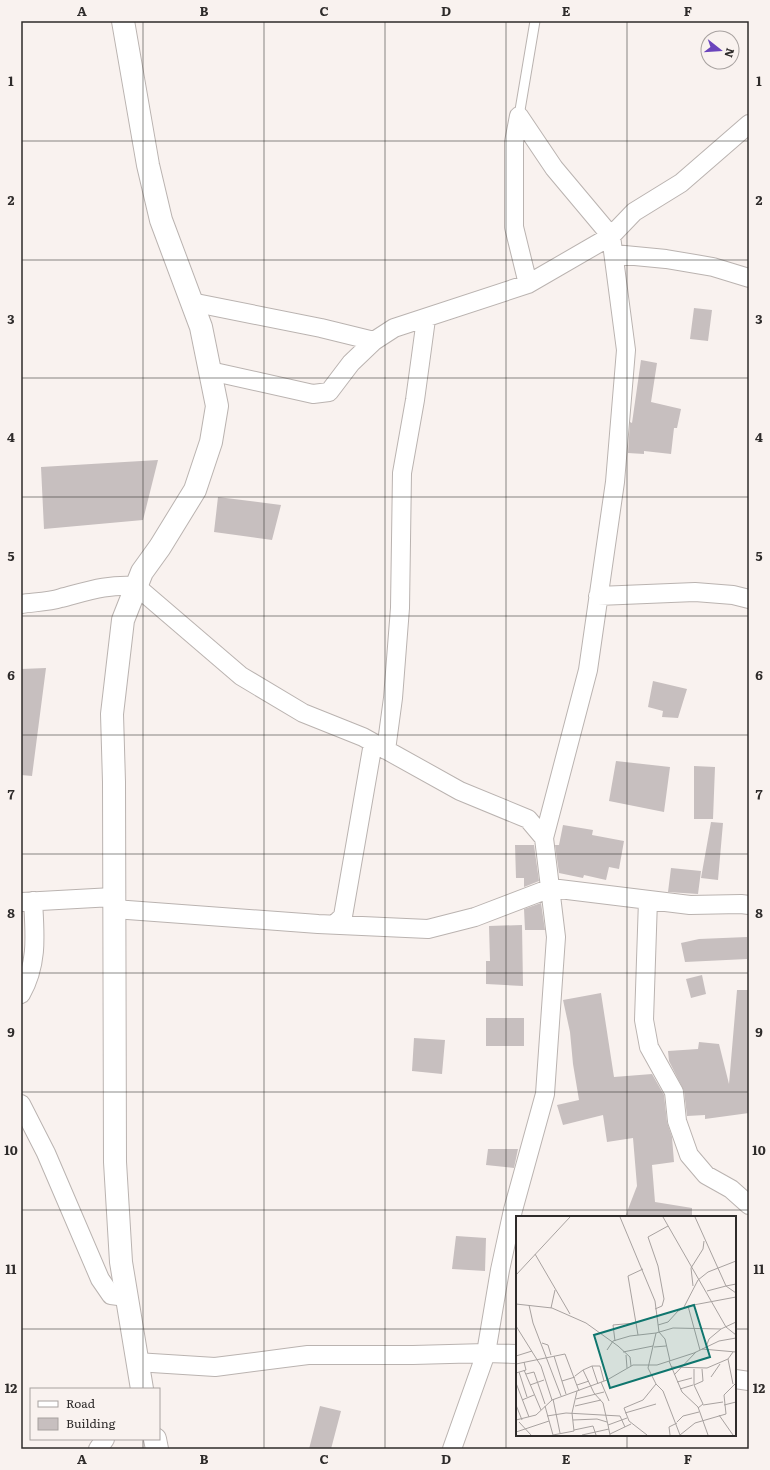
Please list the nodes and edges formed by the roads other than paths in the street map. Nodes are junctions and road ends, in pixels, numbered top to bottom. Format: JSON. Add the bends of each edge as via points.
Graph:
{"nodes":[{"id":1,"x":123,"y":21,"type":"edge"},
{"id":2,"x":535,"y":21,"type":"edge"},
{"id":3,"x":519,"y":116,"type":"junction"},
{"id":4,"x":749,"y":124,"type":"edge"},
{"id":5,"x":611,"y":236,"type":"junction"},
{"id":6,"x":614,"y":254,"type":"junction"},
{"id":7,"x":749,"y":278,"type":"edge"},
{"id":8,"x":528,"y":284,"type":"junction"},
{"id":9,"x":191,"y":302,"type":"junction"},
{"id":10,"x":426,"y":319,"type":"junction"},
{"id":11,"x":374,"y":342,"type":"junction"},
{"id":12,"x":210,"y":371,"type":"junction"},
{"id":13,"x":136,"y":586,"type":"junction"},
{"id":14,"x":598,"y":596,"type":"junction"},
{"id":15,"x":749,"y":599,"type":"edge"},
{"id":16,"x":21,"y":604,"type":"edge"},
{"id":17,"x":380,"y":747,"type":"junction"},
{"id":18,"x":544,"y":838,"type":"junction"},
{"id":19,"x":551,"y":888,"type":"junction"},
{"id":20,"x":648,"y":900,"type":"junction"},
{"id":21,"x":27,"y":902,"type":"edge"},
{"id":22,"x":114,"y":903,"type":"junction"},
{"id":23,"x":749,"y":905,"type":"edge"},
{"id":24,"x":335,"y":924,"type":"junction"},
{"id":25,"x":21,"y":994,"type":"edge"},
{"id":26,"x":21,"y":1104,"type":"edge"},
{"id":27,"x":749,"y":1205,"type":"edge"},
{"id":28,"x":126,"y":1297,"type":"junction"},
{"id":29,"x":486,"y":1353,"type":"junction"},
{"id":30,"x":516,"y":1354,"type":"edge"},
{"id":31,"x":136,"y":1362,"type":"junction"},
{"id":32,"x":736,"y":1379,"type":"edge"},
{"id":33,"x":749,"y":1381,"type":"edge"},
{"id":34,"x":141,"y":1388,"type":"edge"},
{"id":35,"x":104,"y":1440,"type":"edge"},
{"id":36,"x":98,"y":1449,"type":"edge"},
{"id":37,"x":452,"y":1449,"type":"edge"}],
"edges":[{"from":1,"to":9,"type":"street","via":[[148,165],[161,220]]},
{"from":2,"to":3,"type":"lane"},
{"from":3,"to":5,"type":"street","via":[[554,168]]},
{"from":3,"to":8,"type":"street","via":[[514,142],[514,227]]},
{"from":4,"to":5,"type":"street","via":[[681,183],[634,212]]},
{"from":5,"to":6,"type":"street"},
{"from":5,"to":8,"type":"street"},
{"from":6,"to":7,"type":"street","via":[[713,267]]},
{"from":6,"to":14,"type":"street","via":[[626,350],[615,482]]},
{"from":8,"to":10,"type":"street"},
{"from":9,"to":11,"type":"street","via":[[321,328]]},
{"from":9,"to":12,"type":"street","via":[[201,327]]},
{"from":10,"to":11,"type":"street","via":[[394,328]]},
{"from":10,"to":17,"type":"street","via":[[402,473],[400,608],[393,698]]},
{"from":11,"to":12,"type":"street","via":[[351,363],[329,392],[313,394]]},
{"from":12,"to":13,"type":"street","via":[[217,406],[212,442],[195,490],[142,572]]},
{"from":13,"to":16,"type":"street","via":[[116,584],[88,589],[59,599]]},
{"from":13,"to":17,"type":"street","via":[[241,676],[302,713]]},
{"from":13,"to":22,"type":"street","via":[[123,620],[112,714]]},
{"from":14,"to":15,"type":"street","via":[[695,592]]},
{"from":14,"to":18,"type":"street","via":[[588,670]]},
{"from":17,"to":18,"type":"street","via":[[460,791],[528,819]]},
{"from":17,"to":24,"type":"street","via":[[343,916]]},
{"from":18,"to":19,"type":"street"},
{"from":19,"to":20,"type":"street"},
{"from":19,"to":24,"type":"street","via":[[475,917],[428,929]]},
{"from":19,"to":29,"type":"street","via":[[556,938],[545,1094],[513,1210]]},
{"from":20,"to":23,"type":"street","via":[[690,905]]},
{"from":20,"to":27,"type":"street","via":[[644,1020],[649,1048],[674,1092],[677,1121],[689,1156],[706,1175],[731,1189]]},
{"from":21,"to":22,"type":"street"},
{"from":21,"to":25,"type":"street","via":[[36,948],[26,986]]},
{"from":22,"to":24,"type":"street"},
{"from":22,"to":28,"type":"street","via":[[115,1162],[121,1262]]},
{"from":26,"to":28,"type":"street","via":[[46,1153],[100,1279],[111,1294]]},
{"from":28,"to":31,"type":"street"},
{"from":29,"to":30,"type":"street"},
{"from":29,"to":31,"type":"street","via":[[308,1355],[215,1367]]},
{"from":29,"to":37,"type":"street"},
{"from":31,"to":34,"type":"street"},
{"from":32,"to":33,"type":"street"},
{"from":35,"to":36,"type":"street"}]}
